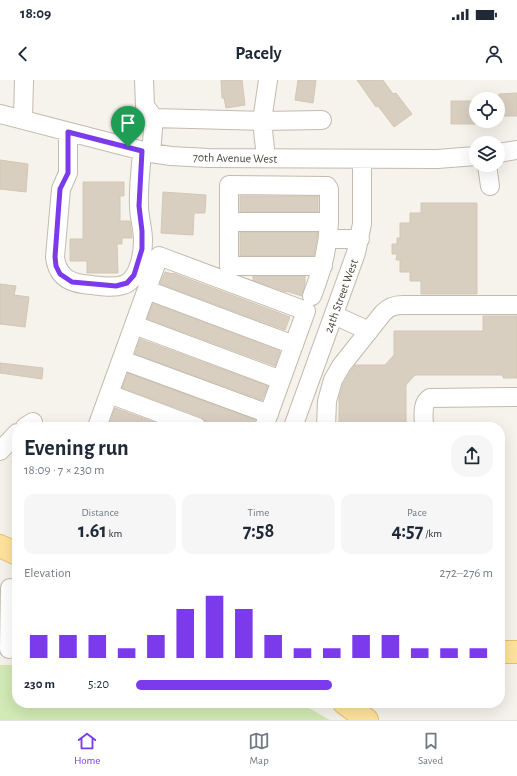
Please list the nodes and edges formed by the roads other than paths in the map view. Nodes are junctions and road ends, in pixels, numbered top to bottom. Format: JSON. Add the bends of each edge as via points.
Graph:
{"nodes":[{"id":1,"x":24,"y":80,"type":"edge"},
{"id":2,"x":144,"y":80,"type":"edge"},
{"id":3,"x":268,"y":80,"type":"edge"},
{"id":4,"x":0,"y":114,"type":"edge"},
{"id":5,"x":154,"y":118,"type":"junction"},
{"id":6,"x":23,"y":120,"type":"junction"},
{"id":7,"x":322,"y":120,"type":"dead end"},
{"id":8,"x":262,"y":121,"type":"junction"},
{"id":9,"x":68,"y":132,"type":"junction"},
{"id":10,"x":517,"y":150,"type":"edge"},
{"id":11,"x":146,"y":152,"type":"junction"},
{"id":12,"x":505,"y":152,"type":"edge"},
{"id":13,"x":469,"y":157,"type":"edge"},
{"id":14,"x":266,"y":158,"type":"junction"},
{"id":15,"x":362,"y":159,"type":"junction"},
{"id":16,"x":488,"y":172,"type":"edge"},
{"id":17,"x":490,"y":186,"type":"dead end"},
{"id":18,"x":229,"y":222,"type":"junction"},
{"id":19,"x":329,"y":230,"type":"junction"},
{"id":20,"x":360,"y":239,"type":"junction"},
{"id":21,"x":323,"y":266,"type":"junction"},
{"id":22,"x":147,"y":290,"type":"junction"},
{"id":23,"x":312,"y":296,"type":"dead end"},
{"id":24,"x":517,"y":305,"type":"edge"},
{"id":25,"x":334,"y":314,"type":"junction"},
{"id":26,"x":134,"y":325,"type":"junction"},
{"id":27,"x":369,"y":331,"type":"junction"},
{"id":28,"x":294,"y":345,"type":"junction"},
{"id":29,"x":122,"y":360,"type":"junction"},
{"id":30,"x":281,"y":380,"type":"junction"},
{"id":31,"x":109,"y":394,"type":"junction"},
{"id":32,"x":517,"y":397,"type":"edge"},
{"id":33,"x":266,"y":421,"type":"edge"},
{"id":34,"x":99,"y":422,"type":"edge"},
{"id":35,"x":184,"y":422,"type":"edge"},
{"id":36,"x":295,"y":422,"type":"edge"},
{"id":37,"x":326,"y":422,"type":"edge"},
{"id":38,"x":424,"y":422,"type":"edge"},
{"id":39,"x":12,"y":438,"type":"edge"},
{"id":40,"x":0,"y":451,"type":"edge"},
{"id":41,"x":0,"y":546,"type":"edge"},
{"id":42,"x":12,"y":552,"type":"edge"},
{"id":43,"x":9,"y":587,"type":"edge"},
{"id":44,"x":9,"y":650,"type":"edge"},
{"id":45,"x":505,"y":652,"type":"edge"},
{"id":46,"x":517,"y":652,"type":"edge"}],
"edges":[{"from":1,"to":6,"type":"street"},
{"from":2,"to":5,"type":"street","via":[[145,106]]},
{"from":3,"to":8,"type":"street"},
{"from":4,"to":6,"type":"street","name":"70th Avenue West"},
{"from":5,"to":8,"type":"street"},
{"from":5,"to":11,"type":"street"},
{"from":6,"to":9,"type":"street","name":"70th Avenue West"},
{"from":7,"to":8,"type":"street"},
{"from":8,"to":14,"type":"street"},
{"from":9,"to":11,"type":"street","name":"70th Avenue West"},
{"from":9,"to":11,"type":"street","via":[[68,173],[60,189],[55,257],[60,274],[72,282],[116,286],[127,283],[134,275],[142,249],[139,201]]},
{"from":10,"to":12,"type":"street"},
{"from":11,"to":14,"type":"street","name":"70th Avenue West","via":[[208,158]]},
{"from":13,"to":15,"type":"street","name":"70th Avenue West"},
{"from":14,"to":15,"type":"street","name":"70th Avenue West"},
{"from":15,"to":20,"type":"street","name":"24th Street West"},
{"from":16,"to":17,"type":"street"},
{"from":18,"to":19,"type":"street"},
{"from":18,"to":19,"type":"street","via":[[230,185],[327,186]]},
{"from":18,"to":21,"type":"street","via":[[229,266]]},
{"from":19,"to":20,"type":"street"},
{"from":19,"to":21,"type":"street"},
{"from":20,"to":25,"type":"street","name":"24th Street West"},
{"from":21,"to":23,"type":"street"},
{"from":22,"to":26,"type":"street"},
{"from":22,"to":28,"type":"street"},
{"from":22,"to":28,"type":"street","via":[[159,256],[306,311]]},
{"from":24,"to":27,"type":"street","via":[[396,305],[388,308]]},
{"from":25,"to":27,"type":"street"},
{"from":25,"to":36,"type":"street","name":"24th Street West"},
{"from":26,"to":29,"type":"street"},
{"from":26,"to":30,"type":"street"},
{"from":27,"to":37,"type":"street","via":[[333,380],[326,401]]},
{"from":28,"to":30,"type":"street"},
{"from":29,"to":31,"type":"street"},
{"from":29,"to":33,"type":"street"},
{"from":30,"to":33,"type":"street"},
{"from":31,"to":34,"type":"street"},
{"from":31,"to":35,"type":"street"},
{"from":32,"to":38,"type":"street","via":[[430,398],[424,406]]},
{"from":39,"to":40,"type":"street"},
{"from":41,"to":42,"type":"main road"},
{"from":43,"to":44,"type":"street"},
{"from":45,"to":46,"type":"main road"}]}
